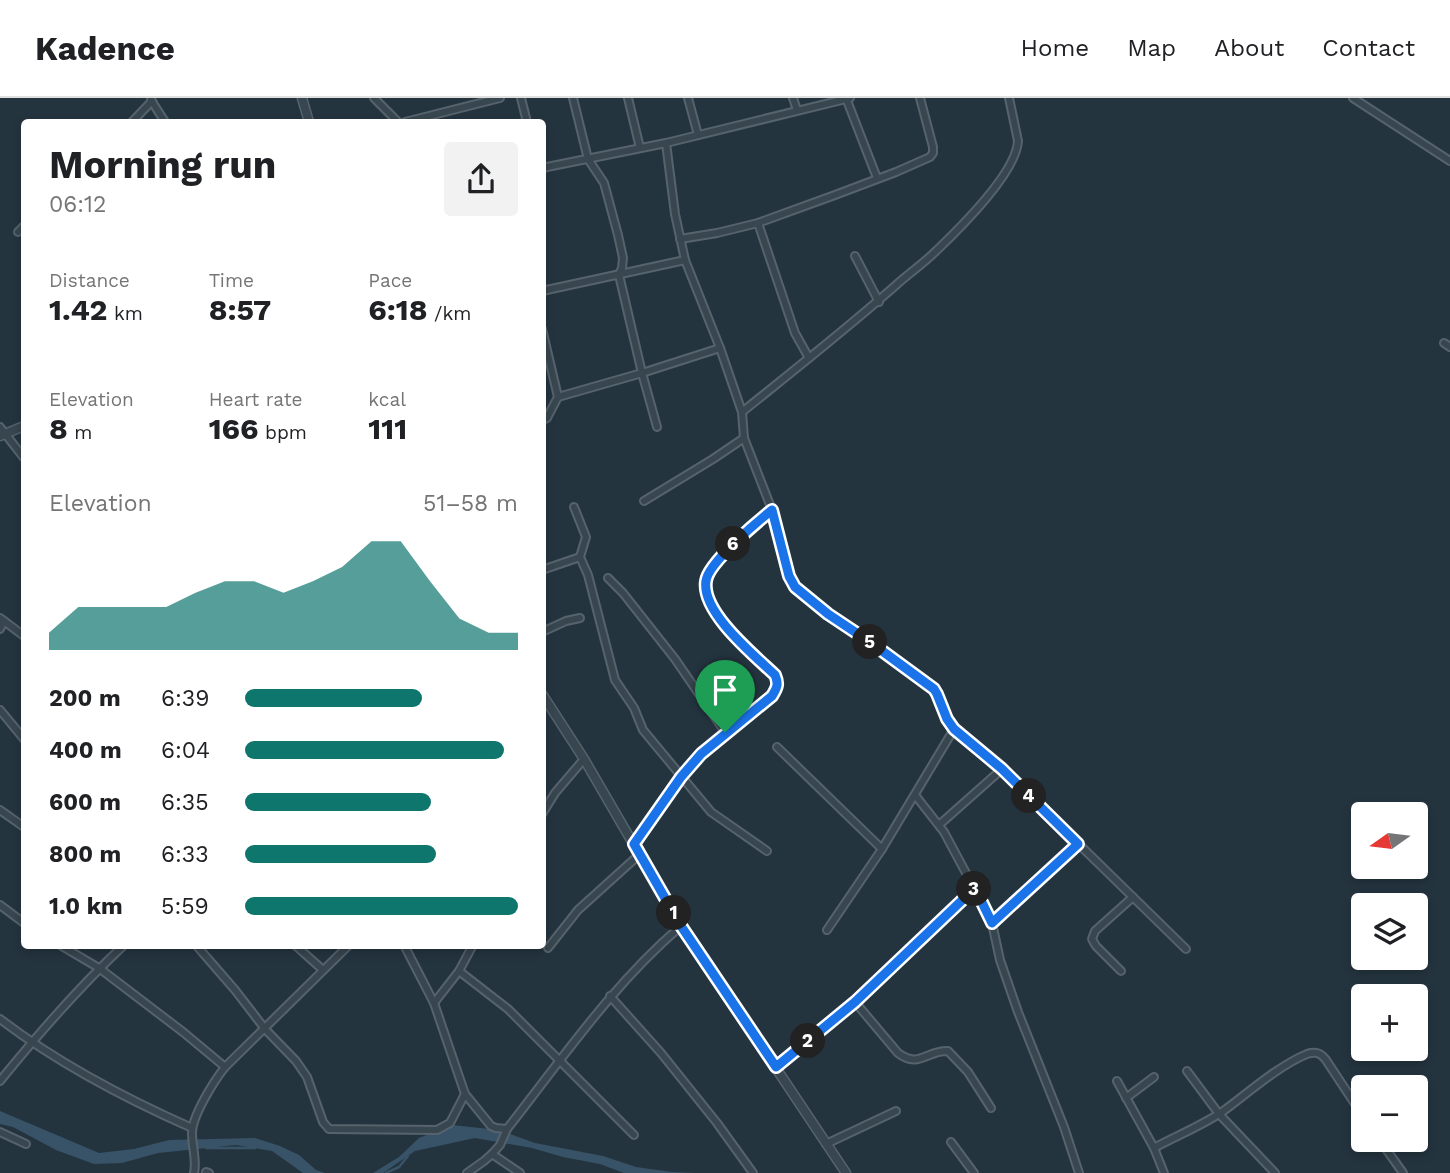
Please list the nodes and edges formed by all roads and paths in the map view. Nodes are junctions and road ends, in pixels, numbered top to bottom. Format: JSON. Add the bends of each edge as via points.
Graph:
{"nodes":[{"id":1,"x":302,"y":98,"type":"edge"},
{"id":2,"x":374,"y":98,"type":"edge"},
{"id":3,"x":500,"y":98,"type":"edge"},
{"id":4,"x":521,"y":98,"type":"edge"},
{"id":5,"x":573,"y":98,"type":"edge"},
{"id":6,"x":628,"y":98,"type":"edge"},
{"id":7,"x":688,"y":98,"type":"edge"},
{"id":8,"x":793,"y":98,"type":"edge"},
{"id":9,"x":848,"y":98,"type":"edge"},
{"id":10,"x":920,"y":98,"type":"edge"},
{"id":11,"x":1009,"y":98,"type":"edge"},
{"id":12,"x":1353,"y":98,"type":"edge"},
{"id":13,"x":151,"y":100,"type":"edge"},
{"id":14,"x":797,"y":110,"type":"junction"},
{"id":15,"x":135,"y":119,"type":"edge"},
{"id":16,"x":163,"y":119,"type":"edge"},
{"id":17,"x":308,"y":119,"type":"edge"},
{"id":18,"x":395,"y":119,"type":"edge"},
{"id":19,"x":424,"y":119,"type":"edge"},
{"id":20,"x":526,"y":119,"type":"edge"},
{"id":21,"x":698,"y":135,"type":"junction"},
{"id":22,"x":666,"y":143,"type":"junction"},
{"id":23,"x":640,"y":148,"type":"junction"},
{"id":24,"x":588,"y":159,"type":"junction"},
{"id":25,"x":1450,"y":161,"type":"edge"},
{"id":26,"x":546,"y":167,"type":"edge"},
{"id":27,"x":877,"y":178,"type":"junction"},
{"id":28,"x":758,"y":223,"type":"junction"},
{"id":29,"x":21,"y":229,"type":"edge"},
{"id":30,"x":18,"y":232,"type":"dead end"},
{"id":31,"x":680,"y":239,"type":"junction"},
{"id":32,"x":855,"y":256,"type":"dead end"},
{"id":33,"x":685,"y":260,"type":"junction"},
{"id":34,"x":619,"y":275,"type":"junction"},
{"id":35,"x":546,"y":289,"type":"edge"},
{"id":36,"x":879,"y":302,"type":"junction"},
{"id":37,"x":546,"y":347,"type":"edge"},
{"id":38,"x":720,"y":348,"type":"junction"},
{"id":39,"x":809,"y":358,"type":"junction"},
{"id":40,"x":642,"y":373,"type":"junction"},
{"id":41,"x":558,"y":397,"type":"junction"},
{"id":42,"x":742,"y":412,"type":"junction"},
{"id":43,"x":546,"y":418,"type":"edge"},
{"id":44,"x":21,"y":427,"type":"edge"},
{"id":45,"x":657,"y":427,"type":"dead end"},
{"id":46,"x":2,"y":432,"type":"edge"},
{"id":47,"x":744,"y":438,"type":"junction"},
{"id":48,"x":21,"y":454,"type":"edge"},
{"id":49,"x":645,"y":501,"type":"dead end"},
{"id":50,"x":574,"y":507,"type":"dead end"},
{"id":51,"x":772,"y":510,"type":"junction"},
{"id":52,"x":580,"y":557,"type":"junction"},
{"id":53,"x":546,"y":569,"type":"edge"},
{"id":54,"x":608,"y":578,"type":"dead end"},
{"id":55,"x":580,"y":618,"type":"dead end"},
{"id":56,"x":2,"y":620,"type":"edge"},
{"id":57,"x":0,"y":629,"type":"edge"},
{"id":58,"x":546,"y":630,"type":"edge"},
{"id":59,"x":21,"y":634,"type":"edge"},
{"id":60,"x":546,"y":700,"type":"edge"},
{"id":61,"x":0,"y":710,"type":"edge"},
{"id":62,"x":954,"y":729,"type":"junction"},
{"id":63,"x":725,"y":732,"type":"junction"},
{"id":64,"x":21,"y":735,"type":"edge"},
{"id":65,"x":777,"y":747,"type":"dead end"},
{"id":66,"x":584,"y":759,"type":"junction"},
{"id":67,"x":1002,"y":769,"type":"junction"},
{"id":68,"x":681,"y":777,"type":"junction"},
{"id":69,"x":915,"y":795,"type":"junction"},
{"id":70,"x":546,"y":808,"type":"edge"},
{"id":71,"x":0,"y":810,"type":"edge"},
{"id":72,"x":21,"y":825,"type":"edge"},
{"id":73,"x":939,"y":825,"type":"junction"},
{"id":74,"x":634,"y":844,"type":"junction"},
{"id":75,"x":1078,"y":844,"type":"junction"},
{"id":76,"x":882,"y":849,"type":"junction"},
{"id":77,"x":767,"y":851,"type":"dead end"},
{"id":78,"x":640,"y":854,"type":"junction"},
{"id":79,"x":975,"y":888,"type":"junction"},
{"id":80,"x":1133,"y":897,"type":"junction"},
{"id":81,"x":0,"y":905,"type":"edge"},
{"id":82,"x":21,"y":921,"type":"edge"},
{"id":83,"x":992,"y":923,"type":"junction"},
{"id":84,"x":681,"y":926,"type":"junction"},
{"id":85,"x":827,"y":930,"type":"dead end"},
{"id":86,"x":548,"y":948,"type":"dead end"},
{"id":87,"x":67,"y":949,"type":"edge"},
{"id":88,"x":120,"y":949,"type":"edge"},
{"id":89,"x":199,"y":949,"type":"edge"},
{"id":90,"x":299,"y":949,"type":"edge"},
{"id":91,"x":345,"y":949,"type":"edge"},
{"id":92,"x":406,"y":949,"type":"edge"},
{"id":93,"x":471,"y":949,"type":"edge"},
{"id":94,"x":1186,"y":949,"type":"dead end"},
{"id":95,"x":99,"y":968,"type":"junction"},
{"id":96,"x":323,"y":970,"type":"junction"},
{"id":97,"x":459,"y":971,"type":"junction"},
{"id":98,"x":1121,"y":971,"type":"dead end"},
{"id":99,"x":610,"y":996,"type":"junction"},
{"id":100,"x":855,"y":1002,"type":"junction"},
{"id":101,"x":434,"y":1003,"type":"junction"},
{"id":102,"x":0,"y":1019,"type":"edge"},
{"id":103,"x":265,"y":1029,"type":"junction"},
{"id":104,"x":31,"y":1043,"type":"junction"},
{"id":105,"x":560,"y":1061,"type":"junction"},
{"id":106,"x":776,"y":1067,"type":"junction"},
{"id":107,"x":225,"y":1068,"type":"junction"},
{"id":108,"x":1187,"y":1071,"type":"dead end"},
{"id":109,"x":1153,"y":1077,"type":"dead end"},
{"id":110,"x":0,"y":1081,"type":"edge"},
{"id":111,"x":1117,"y":1081,"type":"dead end"},
{"id":112,"x":465,"y":1094,"type":"junction"},
{"id":113,"x":1126,"y":1098,"type":"junction"},
{"id":114,"x":1351,"y":1098,"type":"edge"},
{"id":115,"x":991,"y":1108,"type":"dead end"},
{"id":116,"x":896,"y":1111,"type":"dead end"},
{"id":117,"x":1219,"y":1114,"type":"junction"},
{"id":118,"x":192,"y":1128,"type":"junction"},
{"id":119,"x":507,"y":1129,"type":"junction"},
{"id":120,"x":0,"y":1132,"type":"edge"},
{"id":121,"x":634,"y":1135,"type":"dead end"},
{"id":122,"x":951,"y":1142,"type":"dead end"},
{"id":123,"x":26,"y":1144,"type":"dead end"},
{"id":124,"x":827,"y":1144,"type":"junction"},
{"id":125,"x":1154,"y":1148,"type":"junction"},
{"id":126,"x":1388,"y":1152,"type":"edge"},
{"id":127,"x":492,"y":1154,"type":"junction"},
{"id":128,"x":194,"y":1173,"type":"edge"},
{"id":129,"x":467,"y":1173,"type":"edge"},
{"id":130,"x":520,"y":1173,"type":"edge"},
{"id":131,"x":754,"y":1173,"type":"edge"},
{"id":132,"x":846,"y":1173,"type":"edge"},
{"id":133,"x":974,"y":1173,"type":"edge"},
{"id":134,"x":1079,"y":1173,"type":"edge"},
{"id":135,"x":1164,"y":1173,"type":"edge"},
{"id":136,"x":1274,"y":1173,"type":"edge"},
{"id":137,"x":1403,"y":1173,"type":"edge"}],
"edges":[{"from":1,"to":17,"type":"street"},
{"from":2,"to":18,"type":"street"},
{"from":3,"to":19,"type":"street"},
{"from":4,"to":20,"type":"street"},
{"from":5,"to":24,"type":"street"},
{"from":6,"to":23,"type":"street"},
{"from":7,"to":21,"type":"street"},
{"from":8,"to":14,"type":"street"},
{"from":9,"to":14,"type":"street"},
{"from":9,"to":27,"type":"street"},
{"from":10,"to":27,"type":"street","via":[[933,153]]},
{"from":11,"to":36,"type":"street","via":[[1018,149],[1000,180],[935,253]]},
{"from":12,"to":25,"type":"street"},
{"from":13,"to":15,"type":"street"},
{"from":13,"to":16,"type":"street"},
{"from":14,"to":21,"type":"street"},
{"from":21,"to":22,"type":"street"},
{"from":22,"to":23,"type":"street"},
{"from":22,"to":31,"type":"street"},
{"from":23,"to":24,"type":"street"},
{"from":24,"to":26,"type":"street"},
{"from":24,"to":34,"type":"street","via":[[604,183],[618,235],[623,258]]},
{"from":27,"to":28,"type":"street"},
{"from":28,"to":31,"type":"street"},
{"from":28,"to":39,"type":"street","via":[[795,333]]},
{"from":29,"to":30,"type":"street"},
{"from":31,"to":33,"type":"street"},
{"from":32,"to":36,"type":"street"},
{"from":33,"to":34,"type":"street"},
{"from":33,"to":38,"type":"street"},
{"from":34,"to":35,"type":"street"},
{"from":34,"to":40,"type":"street"},
{"from":36,"to":39,"type":"street"},
{"from":37,"to":41,"type":"street"},
{"from":38,"to":40,"type":"street"},
{"from":38,"to":42,"type":"street"},
{"from":39,"to":42,"type":"street"},
{"from":40,"to":41,"type":"street"},
{"from":40,"to":45,"type":"street"},
{"from":41,"to":43,"type":"street"},
{"from":42,"to":47,"type":"street"},
{"from":44,"to":46,"type":"street"},
{"from":46,"to":48,"type":"street"},
{"from":47,"to":49,"type":"street"},
{"from":47,"to":51,"type":"street"},
{"from":50,"to":52,"type":"street","via":[[586,537]]},
{"from":51,"to":62,"type":"street","via":[[795,587],[927,683]]},
{"from":51,"to":63,"type":"street","via":[[741,536],[705,583],[711,607],[778,680],[772,696]]},
{"from":52,"to":53,"type":"street"},
{"from":52,"to":68,"type":"street","via":[[615,680],[643,730]]},
{"from":54,"to":63,"type":"street","via":[[675,659]]},
{"from":55,"to":58,"type":"street"},
{"from":56,"to":57,"type":"street"},
{"from":56,"to":59,"type":"street"},
{"from":60,"to":66,"type":"street"},
{"from":61,"to":64,"type":"street"},
{"from":62,"to":67,"type":"street"},
{"from":62,"to":69,"type":"street"},
{"from":63,"to":68,"type":"street"},
{"from":65,"to":76,"type":"street"},
{"from":66,"to":70,"type":"street"},
{"from":66,"to":74,"type":"street"},
{"from":67,"to":73,"type":"street"},
{"from":67,"to":75,"type":"street"},
{"from":68,"to":74,"type":"street"},
{"from":68,"to":77,"type":"street","via":[[711,812]]},
{"from":69,"to":73,"type":"street"},
{"from":69,"to":76,"type":"street"},
{"from":71,"to":72,"type":"street"},
{"from":73,"to":79,"type":"street"},
{"from":74,"to":78,"type":"street"},
{"from":75,"to":80,"type":"street"},
{"from":75,"to":83,"type":"street"},
{"from":76,"to":85,"type":"street"},
{"from":78,"to":84,"type":"street"},
{"from":78,"to":86,"type":"street","via":[[583,905]]},
{"from":79,"to":83,"type":"street"},
{"from":79,"to":100,"type":"street"},
{"from":80,"to":94,"type":"street"},
{"from":80,"to":98,"type":"street","via":[[1092,939]]},
{"from":81,"to":82,"type":"street"},
{"from":83,"to":134,"type":"street","via":[[1018,1012]]},
{"from":84,"to":99,"type":"street"},
{"from":84,"to":106,"type":"street"},
{"from":87,"to":95,"type":"street"},
{"from":88,"to":95,"type":"street"},
{"from":89,"to":103,"type":"street"},
{"from":90,"to":96,"type":"street"},
{"from":91,"to":96,"type":"street"},
{"from":92,"to":101,"type":"street"},
{"from":93,"to":97,"type":"street"},
{"from":95,"to":104,"type":"street"},
{"from":95,"to":107,"type":"street"},
{"from":96,"to":103,"type":"street"},
{"from":97,"to":101,"type":"street"},
{"from":97,"to":105,"type":"street","via":[[508,1009]]},
{"from":99,"to":105,"type":"street"},
{"from":99,"to":131,"type":"street","via":[[661,1053]]},
{"from":100,"to":106,"type":"street"},
{"from":100,"to":115,"type":"street","via":[[905,1058],[948,1051]]},
{"from":101,"to":112,"type":"street"},
{"from":102,"to":104,"type":"street"},
{"from":103,"to":107,"type":"street"},
{"from":103,"to":112,"type":"street","via":[[296,1060],[329,1129],[437,1130],[450,1123]]},
{"from":104,"to":110,"type":"street"},
{"from":104,"to":118,"type":"street","via":[[110,1090]]},
{"from":105,"to":119,"type":"street"},
{"from":105,"to":121,"type":"street"},
{"from":106,"to":124,"type":"street"},
{"from":107,"to":118,"type":"street","via":[[209,1089]]},
{"from":108,"to":117,"type":"street"},
{"from":109,"to":113,"type":"street"},
{"from":111,"to":113,"type":"street"},
{"from":112,"to":119,"type":"street","via":[[491,1126]]},
{"from":113,"to":125,"type":"street"},
{"from":114,"to":117,"type":"street","via":[[1316,1052],[1274,1073]]},
{"from":116,"to":124,"type":"street"},
{"from":117,"to":125,"type":"street"},
{"from":117,"to":136,"type":"street"},
{"from":118,"to":128,"type":"street"},
{"from":119,"to":127,"type":"street"},
{"from":120,"to":123,"type":"street"},
{"from":122,"to":133,"type":"street"},
{"from":124,"to":132,"type":"street"},
{"from":125,"to":135,"type":"street"},
{"from":126,"to":137,"type":"street"},
{"from":127,"to":129,"type":"street"},
{"from":127,"to":130,"type":"street"}]}
